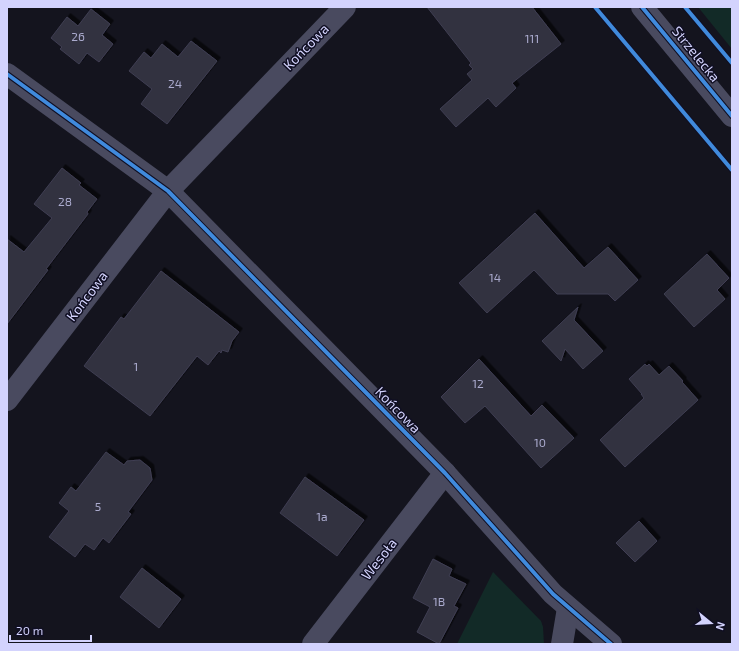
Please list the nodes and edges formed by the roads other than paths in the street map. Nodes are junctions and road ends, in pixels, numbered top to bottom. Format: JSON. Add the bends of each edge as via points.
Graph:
{"nodes":[{"id":1,"x":345,"y":7,"type":"edge"},
{"id":2,"x":642,"y":7,"type":"edge"},
{"id":3,"x":7,"y":74,"type":"edge"},
{"id":4,"x":732,"y":116,"type":"edge"},
{"id":5,"x":168,"y":191,"type":"junction"},
{"id":6,"x":7,"y":400,"type":"edge"},
{"id":7,"x":445,"y":473,"type":"junction"},
{"id":8,"x":568,"y":608,"type":"junction"},
{"id":9,"x":313,"y":644,"type":"edge"},
{"id":10,"x":562,"y":644,"type":"edge"},
{"id":11,"x":611,"y":644,"type":"edge"}],
"edges":[{"from":1,"to":5,"type":"street","name":"Końcowa"},
{"from":2,"to":4,"type":"street","name":"Strzelecka"},
{"from":3,"to":5,"type":"street"},
{"from":5,"to":6,"type":"street","name":"Końcowa"},
{"from":5,"to":7,"type":"street","name":"Końcowa"},
{"from":7,"to":8,"type":"street","name":"Końcowa"},
{"from":7,"to":9,"type":"street","name":"Wesoła"},
{"from":8,"to":10,"type":"street"},
{"from":8,"to":11,"type":"street","name":"Końcowa"}]}
